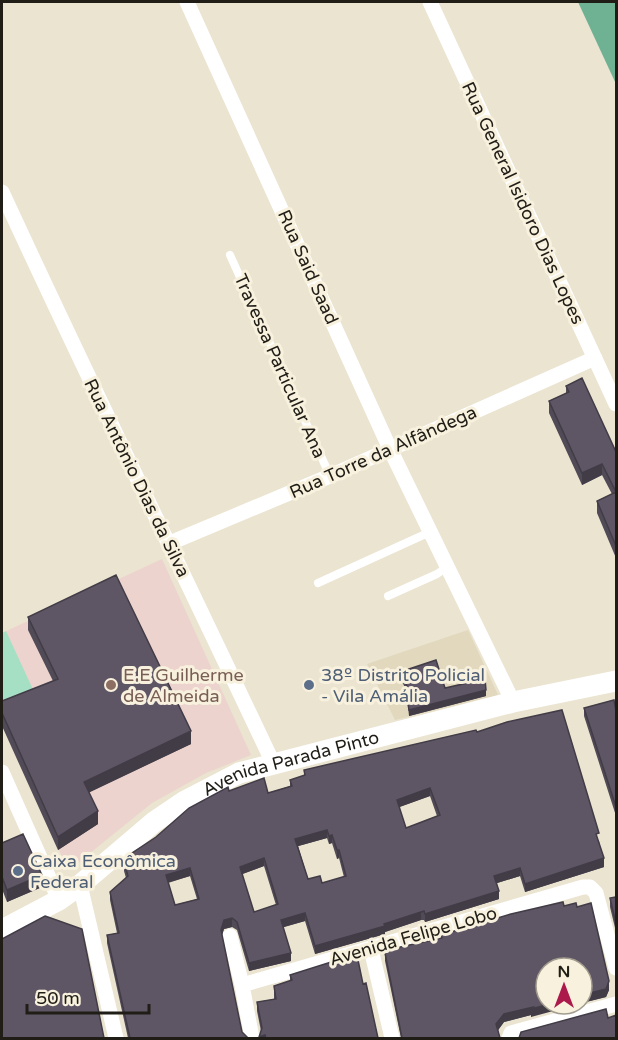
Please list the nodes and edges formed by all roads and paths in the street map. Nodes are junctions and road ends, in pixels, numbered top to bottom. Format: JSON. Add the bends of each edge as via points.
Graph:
{"nodes":[{"id":1,"x":187,"y":2,"type":"edge"},
{"id":2,"x":430,"y":2,"type":"edge"},
{"id":3,"x":2,"y":192,"type":"edge"},
{"id":4,"x":230,"y":255,"type":"dead end"},
{"id":5,"x":595,"y":358,"type":"junction"},
{"id":6,"x":616,"y":404,"type":"edge"},
{"id":7,"x":390,"y":449,"type":"junction"},
{"id":8,"x":330,"y":476,"type":"junction"},
{"id":9,"x":430,"y":532,"type":"junction"},
{"id":10,"x":170,"y":543,"type":"junction"},
{"id":11,"x":447,"y":567,"type":"junction"},
{"id":12,"x":318,"y":583,"type":"dead end"},
{"id":13,"x":388,"y":596,"type":"dead end"},
{"id":14,"x":614,"y":686,"type":"edge"},
{"id":15,"x":513,"y":702,"type":"junction"},
{"id":16,"x":273,"y":763,"type":"junction"},
{"id":17,"x":2,"y":772,"type":"edge"},
{"id":18,"x":80,"y":885,"type":"junction"},
{"id":19,"x":59,"y":900,"type":"junction"},
{"id":20,"x":2,"y":930,"type":"edge"},
{"id":21,"x":230,"y":936,"type":"dead end"},
{"id":22,"x":371,"y":949,"type":"junction"},
{"id":23,"x":616,"y":968,"type":"edge"},
{"id":24,"x":242,"y":985,"type":"junction"},
{"id":25,"x":616,"y":1004,"type":"edge"},
{"id":26,"x":116,"y":1038,"type":"edge"},
{"id":27,"x":252,"y":1038,"type":"edge"},
{"id":28,"x":392,"y":1038,"type":"edge"},
{"id":29,"x":509,"y":1038,"type":"edge"}],
"edges":[{"from":1,"to":7,"type":"street","name":"Rua Said Saad"},
{"from":2,"to":5,"type":"street","name":"Rua General Isidoro Dias Lopes"},
{"from":3,"to":10,"type":"street","name":"Rua Antônio Dias da Silva"},
{"from":4,"to":8,"type":"lane","name":"Travessa Particular Ana"},
{"from":5,"to":6,"type":"street","name":"Rua General Isidoro Dias Lopes"},
{"from":5,"to":7,"type":"street","name":"Rua Torre da Alfândega"},
{"from":7,"to":8,"type":"street","name":"Rua Torre da Alfândega"},
{"from":7,"to":9,"type":"street","name":"Rua Said Saad"},
{"from":8,"to":10,"type":"street","name":"Rua Torre da Alfândega"},
{"from":9,"to":11,"type":"street","name":"Rua Said Saad"},
{"from":9,"to":12,"type":"lane"},
{"from":10,"to":16,"type":"street","name":"Rua Antônio Dias da Silva"},
{"from":11,"to":13,"type":"lane"},
{"from":11,"to":15,"type":"street","name":"Rua Said Saad"},
{"from":14,"to":15,"type":"main road","name":"Avenida Parada Pinto"},
{"from":15,"to":16,"type":"main road","name":"Avenida Parada Pinto"},
{"from":16,"to":18,"type":"main road","name":"Avenida Parada Pinto","via":[[239,773],[185,801]]},
{"from":17,"to":19,"type":"street"},
{"from":18,"to":19,"type":"main road","name":"Avenida Parada Pinto"},
{"from":18,"to":26,"type":"street"},
{"from":19,"to":20,"type":"main road","name":"Avenida Parada Pinto"},
{"from":21,"to":24,"type":"street"},
{"from":22,"to":23,"type":"street","name":"Avenida Felipe Lobo","via":[[590,887],[596,893]]},
{"from":22,"to":24,"type":"street","name":"Avenida Felipe Lobo"},
{"from":22,"to":28,"type":"street"},
{"from":24,"to":27,"type":"street"},
{"from":25,"to":29,"type":"street","via":[[511,1033]]}]}
